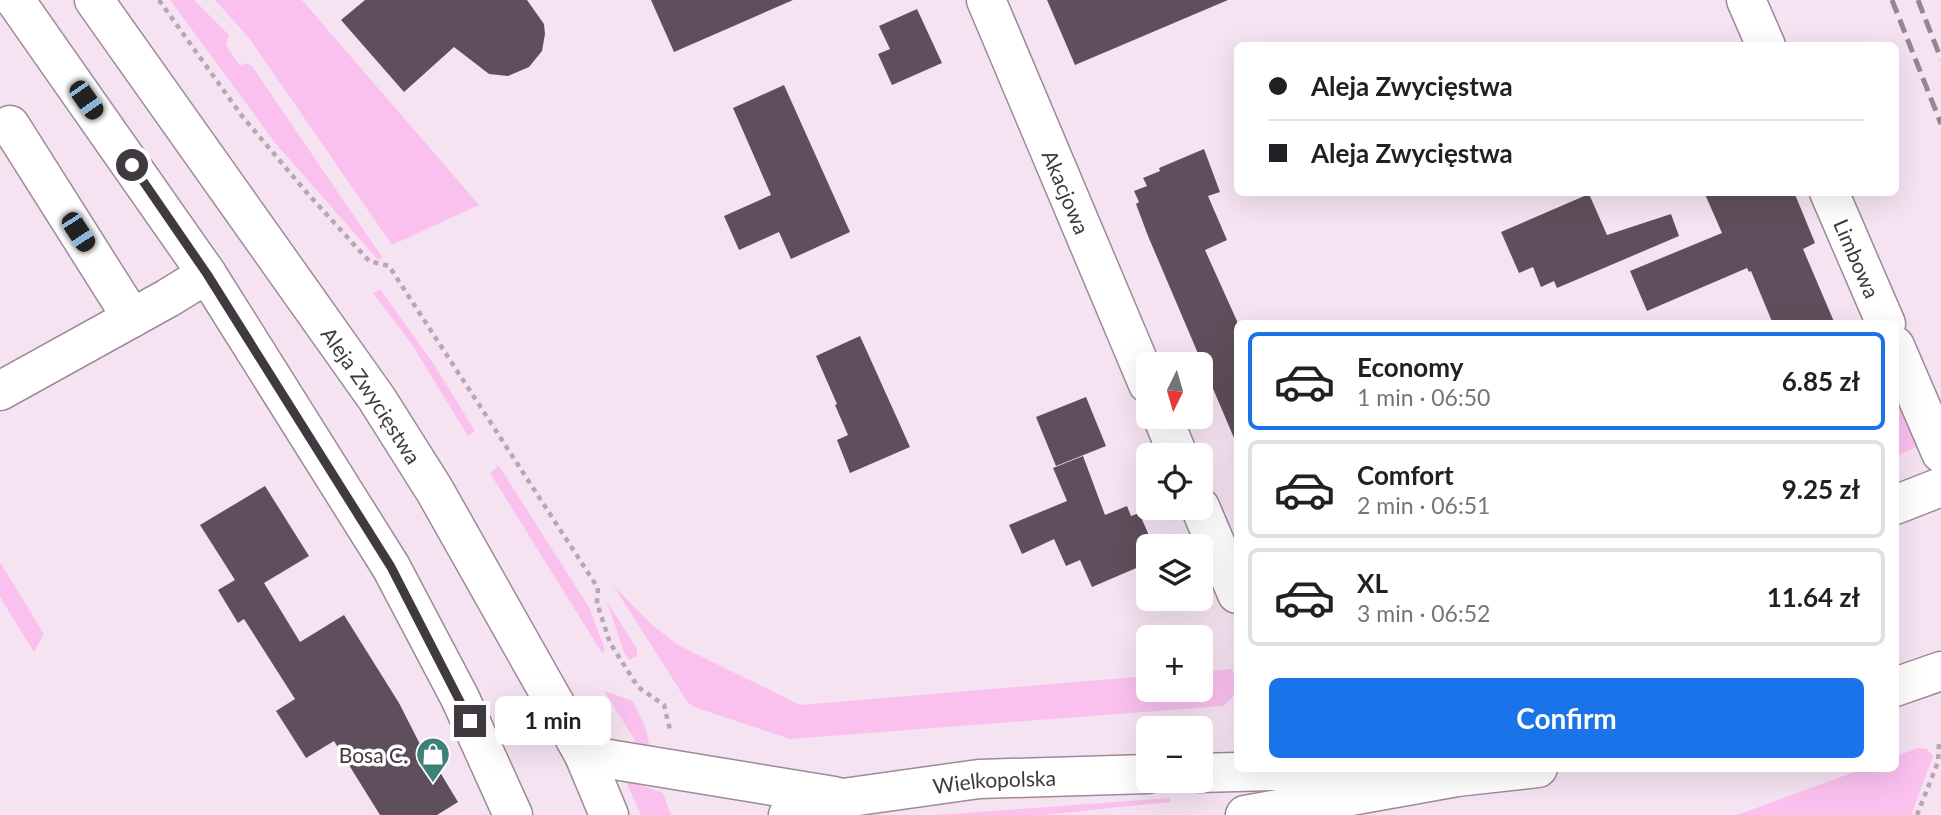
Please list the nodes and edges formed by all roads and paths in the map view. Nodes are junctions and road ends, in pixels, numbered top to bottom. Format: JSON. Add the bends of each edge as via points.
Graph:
{"nodes":[{"id":1,"x":15,"y":0,"type":"edge"},
{"id":2,"x":94,"y":0,"type":"edge"},
{"id":3,"x":159,"y":0,"type":"edge"},
{"id":4,"x":986,"y":0,"type":"edge"},
{"id":5,"x":1746,"y":0,"type":"edge"},
{"id":6,"x":1764,"y":42,"type":"edge"},
{"id":7,"x":10,"y":125,"type":"dead end"},
{"id":8,"x":1831,"y":196,"type":"edge"},
{"id":9,"x":207,"y":274,"type":"junction"},
{"id":10,"x":132,"y":318,"type":"junction"},
{"id":11,"x":1884,"y":320,"type":"edge"},
{"id":12,"x":1899,"y":355,"type":"edge"},
{"id":13,"x":1136,"y":356,"type":"edge"},
{"id":14,"x":0,"y":391,"type":"edge"},
{"id":15,"x":1941,"y":453,"type":"edge"},
{"id":16,"x":1941,"y":487,"type":"edge"},
{"id":17,"x":1899,"y":503,"type":"edge"},
{"id":18,"x":1206,"y":520,"type":"edge"},
{"id":19,"x":1234,"y":587,"type":"edge"},
{"id":20,"x":1941,"y":671,"type":"edge"},
{"id":21,"x":1899,"y":686,"type":"edge"},
{"id":22,"x":664,"y":705,"type":"dead end"},
{"id":23,"x":1939,"y":742,"type":"dead end"},
{"id":24,"x":584,"y":755,"type":"junction"},
{"id":25,"x":1234,"y":771,"type":"edge"},
{"id":26,"x":1213,"y":772,"type":"edge"},
{"id":27,"x":1341,"y":772,"type":"edge"},
{"id":28,"x":1502,"y":772,"type":"edge"},
{"id":29,"x":1136,"y":774,"type":"edge"},
{"id":30,"x":1457,"y":777,"type":"junction"},
{"id":31,"x":843,"y":798,"type":"junction"},
{"id":32,"x":513,"y":815,"type":"edge"},
{"id":33,"x":609,"y":815,"type":"edge"},
{"id":34,"x":788,"y":815,"type":"edge"},
{"id":35,"x":1245,"y":815,"type":"edge"},
{"id":36,"x":1917,"y":815,"type":"edge"}],
"edges":[{"from":1,"to":9,"type":"main road"},
{"from":2,"to":24,"type":"main road","name":"Aleja Zwycięstwa","via":[[377,399],[435,491]]},
{"from":3,"to":22,"type":"path","via":[[242,116],[308,194],[369,261],[390,266],[598,587],[597,603],[610,643],[638,687]]},
{"from":4,"to":13,"type":"main road","name":"Akacjowa"},
{"from":5,"to":6,"type":"main road"},
{"from":7,"to":10,"type":"main road"},
{"from":8,"to":11,"type":"main road","name":"Limbowa"},
{"from":9,"to":10,"type":"main road"},
{"from":9,"to":32,"type":"main road","via":[[391,567],[460,698]]},
{"from":10,"to":14,"type":"main road"},
{"from":12,"to":15,"type":"main road"},
{"from":16,"to":17,"type":"main road"},
{"from":18,"to":19,"type":"main road"},
{"from":20,"to":21,"type":"main road"},
{"from":23,"to":36,"type":"path","via":[[1938,762]]},
{"from":24,"to":31,"type":"main road","name":"Wielkopolska"},
{"from":24,"to":33,"type":"main road","name":"Aleja Zwycięstwa"},
{"from":25,"to":26,"type":"main road"},
{"from":27,"to":30,"type":"main road"},
{"from":28,"to":30,"type":"main road"},
{"from":29,"to":31,"type":"main road","name":"Wielkopolska","via":[[979,779]]},
{"from":30,"to":35,"type":"main road"},
{"from":31,"to":34,"type":"main road","name":"Wielkopolska"}]}
